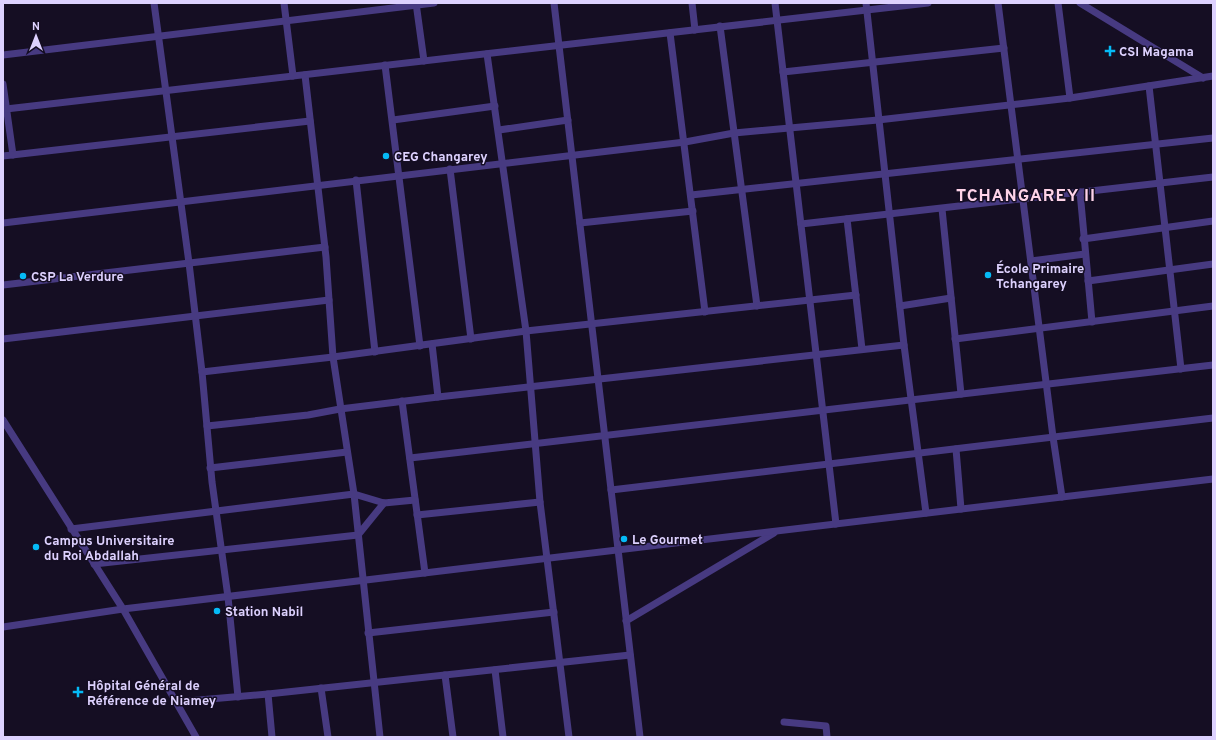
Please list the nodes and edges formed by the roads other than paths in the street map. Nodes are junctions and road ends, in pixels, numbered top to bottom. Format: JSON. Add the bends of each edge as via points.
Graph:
{"nodes":[{"id":1,"x":154,"y":3,"type":"edge"},
{"id":2,"x":284,"y":3,"type":"edge"},
{"id":3,"x":434,"y":3,"type":"edge"},
{"id":4,"x":554,"y":3,"type":"edge"},
{"id":5,"x":692,"y":3,"type":"edge"},
{"id":6,"x":775,"y":3,"type":"edge"},
{"id":7,"x":928,"y":3,"type":"edge"},
{"id":8,"x":998,"y":3,"type":"edge"},
{"id":9,"x":1058,"y":3,"type":"edge"},
{"id":10,"x":1080,"y":3,"type":"edge"},
{"id":11,"x":417,"y":4,"type":"edge"},
{"id":12,"x":866,"y":7,"type":"edge"},
{"id":13,"x":777,"y":20,"type":"junction"},
{"id":14,"x":286,"y":21,"type":"junction"},
{"id":15,"x":720,"y":26,"type":"junction"},
{"id":16,"x":695,"y":30,"type":"junction"},
{"id":17,"x":670,"y":33,"type":"junction"},
{"id":18,"x":158,"y":36,"type":"junction"},
{"id":19,"x":559,"y":45,"type":"junction"},
{"id":20,"x":1004,"y":48,"type":"junction"},
{"id":21,"x":487,"y":54,"type":"junction"},
{"id":22,"x":3,"y":55,"type":"edge"},
{"id":23,"x":424,"y":61,"type":"junction"},
{"id":24,"x":872,"y":62,"type":"junction"},
{"id":25,"x":385,"y":66,"type":"junction"},
{"id":26,"x":783,"y":72,"type":"junction"},
{"id":27,"x":305,"y":75,"type":"junction"},
{"id":28,"x":293,"y":76,"type":"junction"},
{"id":29,"x":1213,"y":76,"type":"edge"},
{"id":30,"x":1203,"y":78,"type":"junction"},
{"id":31,"x":3,"y":84,"type":"edge"},
{"id":32,"x":1149,"y":86,"type":"junction"},
{"id":33,"x":164,"y":91,"type":"junction"},
{"id":34,"x":1070,"y":98,"type":"junction"},
{"id":35,"x":1011,"y":105,"type":"junction"},
{"id":36,"x":495,"y":106,"type":"junction"},
{"id":37,"x":6,"y":109,"type":"junction"},
{"id":38,"x":393,"y":120,"type":"junction"},
{"id":39,"x":568,"y":120,"type":"junction"},
{"id":40,"x":878,"y":120,"type":"junction"},
{"id":41,"x":310,"y":121,"type":"junction"},
{"id":42,"x":790,"y":128,"type":"junction"},
{"id":43,"x":498,"y":130,"type":"junction"},
{"id":44,"x":734,"y":132,"type":"junction"},
{"id":45,"x":172,"y":137,"type":"junction"},
{"id":46,"x":1213,"y":138,"type":"edge"},
{"id":47,"x":685,"y":142,"type":"junction"},
{"id":48,"x":1156,"y":145,"type":"junction"},
{"id":49,"x":13,"y":155,"type":"junction"},
{"id":50,"x":3,"y":156,"type":"edge"},
{"id":51,"x":572,"y":156,"type":"junction"},
{"id":52,"x":1018,"y":160,"type":"junction"},
{"id":53,"x":503,"y":163,"type":"junction"},
{"id":54,"x":450,"y":169,"type":"junction"},
{"id":55,"x":885,"y":174,"type":"junction"},
{"id":56,"x":400,"y":175,"type":"junction"},
{"id":57,"x":1213,"y":177,"type":"edge"},
{"id":58,"x":356,"y":180,"type":"junction"},
{"id":59,"x":1160,"y":183,"type":"junction"},
{"id":60,"x":318,"y":184,"type":"junction"},
{"id":61,"x":796,"y":184,"type":"junction"},
{"id":62,"x":741,"y":190,"type":"junction"},
{"id":63,"x":1080,"y":192,"type":"junction"},
{"id":64,"x":691,"y":195,"type":"junction"},
{"id":65,"x":1023,"y":199,"type":"junction"},
{"id":66,"x":181,"y":203,"type":"junction"},
{"id":67,"x":942,"y":209,"type":"junction"},
{"id":68,"x":693,"y":211,"type":"junction"},
{"id":69,"x":890,"y":215,"type":"junction"},
{"id":70,"x":847,"y":219,"type":"junction"},
{"id":71,"x":1213,"y":221,"type":"edge"},
{"id":72,"x":3,"y":223,"type":"edge"},
{"id":73,"x":580,"y":224,"type":"junction"},
{"id":74,"x":801,"y":224,"type":"junction"},
{"id":75,"x":1165,"y":228,"type":"junction"},
{"id":76,"x":1084,"y":238,"type":"junction"},
{"id":77,"x":325,"y":247,"type":"junction"},
{"id":78,"x":1085,"y":254,"type":"junction"},
{"id":79,"x":1031,"y":261,"type":"junction"},
{"id":80,"x":189,"y":263,"type":"junction"},
{"id":81,"x":1213,"y":264,"type":"edge"},
{"id":82,"x":1170,"y":268,"type":"junction"},
{"id":83,"x":1088,"y":281,"type":"junction"},
{"id":84,"x":3,"y":285,"type":"edge"},
{"id":85,"x":856,"y":295,"type":"junction"},
{"id":86,"x":951,"y":298,"type":"junction"},
{"id":87,"x":329,"y":300,"type":"junction"},
{"id":88,"x":810,"y":300,"type":"junction"},
{"id":89,"x":756,"y":306,"type":"junction"},
{"id":90,"x":900,"y":306,"type":"junction"},
{"id":91,"x":1213,"y":306,"type":"edge"},
{"id":92,"x":1175,"y":311,"type":"junction"},
{"id":93,"x":705,"y":312,"type":"junction"},
{"id":94,"x":196,"y":317,"type":"junction"},
{"id":95,"x":1092,"y":322,"type":"junction"},
{"id":96,"x":591,"y":323,"type":"junction"},
{"id":97,"x":1039,"y":328,"type":"junction"},
{"id":98,"x":526,"y":331,"type":"junction"},
{"id":99,"x":3,"y":339,"type":"edge"},
{"id":100,"x":471,"y":339,"type":"junction"},
{"id":101,"x":955,"y":339,"type":"junction"},
{"id":102,"x":432,"y":344,"type":"junction"},
{"id":103,"x":904,"y":345,"type":"junction"},
{"id":104,"x":420,"y":346,"type":"junction"},
{"id":105,"x":862,"y":349,"type":"junction"},
{"id":106,"x":375,"y":352,"type":"junction"},
{"id":107,"x":816,"y":354,"type":"junction"},
{"id":108,"x":334,"y":357,"type":"junction"},
{"id":109,"x":1213,"y":365,"type":"edge"},
{"id":110,"x":1181,"y":369,"type":"junction"},
{"id":111,"x":202,"y":372,"type":"junction"},
{"id":112,"x":598,"y":379,"type":"junction"},
{"id":113,"x":1046,"y":384,"type":"junction"},
{"id":114,"x":530,"y":386,"type":"junction"},
{"id":115,"x":961,"y":394,"type":"junction"},
{"id":116,"x":438,"y":397,"type":"junction"},
{"id":117,"x":912,"y":399,"type":"junction"},
{"id":118,"x":402,"y":401,"type":"junction"},
{"id":119,"x":340,"y":409,"type":"junction"},
{"id":120,"x":822,"y":409,"type":"junction"},
{"id":121,"x":1213,"y":418,"type":"edge"},
{"id":122,"x":3,"y":420,"type":"edge"},
{"id":123,"x":207,"y":426,"type":"junction"},
{"id":124,"x":604,"y":435,"type":"junction"},
{"id":125,"x":1052,"y":437,"type":"junction"},
{"id":126,"x":534,"y":442,"type":"junction"},
{"id":127,"x":956,"y":449,"type":"junction"},
{"id":128,"x":347,"y":452,"type":"junction"},
{"id":129,"x":919,"y":453,"type":"junction"},
{"id":130,"x":410,"y":458,"type":"junction"},
{"id":131,"x":829,"y":464,"type":"junction"},
{"id":132,"x":210,"y":468,"type":"junction"},
{"id":133,"x":1213,"y":479,"type":"edge"},
{"id":134,"x":611,"y":490,"type":"junction"},
{"id":135,"x":354,"y":494,"type":"junction"},
{"id":136,"x":1062,"y":497,"type":"junction"},
{"id":137,"x":415,"y":500,"type":"junction"},
{"id":138,"x":540,"y":502,"type":"junction"},
{"id":139,"x":384,"y":503,"type":"junction"},
{"id":140,"x":961,"y":509,"type":"junction"},
{"id":141,"x":217,"y":510,"type":"junction"},
{"id":142,"x":926,"y":514,"type":"junction"},
{"id":143,"x":417,"y":515,"type":"junction"},
{"id":144,"x":836,"y":524,"type":"junction"},
{"id":145,"x":71,"y":529,"type":"junction"},
{"id":146,"x":777,"y":531,"type":"junction"},
{"id":147,"x":358,"y":535,"type":"junction"},
{"id":148,"x":222,"y":550,"type":"junction"},
{"id":149,"x":618,"y":550,"type":"junction"},
{"id":150,"x":548,"y":558,"type":"junction"},
{"id":151,"x":94,"y":564,"type":"junction"},
{"id":152,"x":425,"y":573,"type":"junction"},
{"id":153,"x":363,"y":581,"type":"junction"},
{"id":154,"x":228,"y":597,"type":"junction"},
{"id":155,"x":123,"y":609,"type":"junction"},
{"id":156,"x":554,"y":612,"type":"junction"},
{"id":157,"x":626,"y":621,"type":"junction"},
{"id":158,"x":3,"y":627,"type":"edge"},
{"id":159,"x":368,"y":633,"type":"junction"},
{"id":160,"x":630,"y":655,"type":"junction"},
{"id":161,"x":560,"y":662,"type":"junction"},
{"id":162,"x":495,"y":670,"type":"junction"},
{"id":163,"x":445,"y":675,"type":"junction"},
{"id":164,"x":374,"y":683,"type":"junction"},
{"id":165,"x":321,"y":688,"type":"junction"},
{"id":166,"x":268,"y":694,"type":"junction"},
{"id":167,"x":238,"y":697,"type":"junction"},
{"id":168,"x":176,"y":702,"type":"junction"},
{"id":169,"x":784,"y":722,"type":"dead end"},
{"id":170,"x":196,"y":737,"type":"edge"},
{"id":171,"x":272,"y":737,"type":"edge"},
{"id":172,"x":328,"y":737,"type":"edge"},
{"id":173,"x":380,"y":737,"type":"edge"},
{"id":174,"x":453,"y":737,"type":"edge"},
{"id":175,"x":503,"y":737,"type":"edge"},
{"id":176,"x":569,"y":737,"type":"edge"},
{"id":177,"x":640,"y":737,"type":"edge"},
{"id":178,"x":827,"y":737,"type":"edge"}],
"edges":[{"from":1,"to":18,"type":"street"},
{"from":2,"to":14,"type":"street"},
{"from":3,"to":11,"type":"street"},
{"from":4,"to":19,"type":"street"},
{"from":5,"to":16,"type":"street"},
{"from":6,"to":13,"type":"street"},
{"from":7,"to":12,"type":"street"},
{"from":8,"to":20,"type":"street"},
{"from":9,"to":34,"type":"street"},
{"from":10,"to":30,"type":"street"},
{"from":11,"to":14,"type":"street"},
{"from":11,"to":23,"type":"street"},
{"from":12,"to":13,"type":"street"},
{"from":12,"to":24,"type":"street"},
{"from":13,"to":15,"type":"street"},
{"from":13,"to":26,"type":"street"},
{"from":14,"to":18,"type":"street"},
{"from":14,"to":28,"type":"street"},
{"from":15,"to":16,"type":"street"},
{"from":15,"to":44,"type":"street"},
{"from":16,"to":17,"type":"street"},
{"from":17,"to":19,"type":"street"},
{"from":17,"to":47,"type":"street"},
{"from":18,"to":22,"type":"street"},
{"from":18,"to":33,"type":"street"},
{"from":19,"to":21,"type":"street"},
{"from":19,"to":39,"type":"street"},
{"from":20,"to":24,"type":"street"},
{"from":20,"to":35,"type":"street"},
{"from":21,"to":23,"type":"street"},
{"from":21,"to":36,"type":"street"},
{"from":23,"to":25,"type":"street"},
{"from":24,"to":26,"type":"street"},
{"from":24,"to":40,"type":"street"},
{"from":25,"to":27,"type":"street"},
{"from":25,"to":38,"type":"street"},
{"from":26,"to":42,"type":"street"},
{"from":27,"to":28,"type":"street"},
{"from":27,"to":41,"type":"street"},
{"from":28,"to":33,"type":"street"},
{"from":29,"to":30,"type":"street"},
{"from":30,"to":32,"type":"street"},
{"from":31,"to":37,"type":"street"},
{"from":32,"to":34,"type":"street"},
{"from":32,"to":48,"type":"street"},
{"from":33,"to":37,"type":"street"},
{"from":33,"to":45,"type":"street"},
{"from":34,"to":35,"type":"street"},
{"from":35,"to":40,"type":"street"},
{"from":35,"to":52,"type":"street"},
{"from":36,"to":38,"type":"street"},
{"from":36,"to":43,"type":"street"},
{"from":37,"to":49,"type":"street"},
{"from":38,"to":56,"type":"street"},
{"from":39,"to":43,"type":"street"},
{"from":39,"to":51,"type":"street"},
{"from":40,"to":42,"type":"street"},
{"from":40,"to":55,"type":"street"},
{"from":41,"to":45,"type":"street"},
{"from":41,"to":60,"type":"street"},
{"from":42,"to":44,"type":"street"},
{"from":42,"to":61,"type":"street"},
{"from":43,"to":53,"type":"street"},
{"from":44,"to":47,"type":"street"},
{"from":44,"to":62,"type":"street"},
{"from":45,"to":49,"type":"street"},
{"from":45,"to":66,"type":"street"},
{"from":46,"to":48,"type":"street"},
{"from":47,"to":51,"type":"street"},
{"from":47,"to":64,"type":"street"},
{"from":48,"to":52,"type":"street"},
{"from":48,"to":59,"type":"street"},
{"from":49,"to":50,"type":"street"},
{"from":51,"to":53,"type":"street"},
{"from":51,"to":73,"type":"street"},
{"from":52,"to":55,"type":"street"},
{"from":52,"to":65,"type":"street"},
{"from":53,"to":54,"type":"street"},
{"from":53,"to":98,"type":"street"},
{"from":54,"to":56,"type":"street"},
{"from":54,"to":100,"type":"street"},
{"from":55,"to":61,"type":"street"},
{"from":55,"to":69,"type":"street"},
{"from":56,"to":58,"type":"street"},
{"from":56,"to":104,"type":"street"},
{"from":57,"to":59,"type":"street"},
{"from":58,"to":60,"type":"street"},
{"from":58,"to":106,"type":"street"},
{"from":59,"to":63,"type":"street"},
{"from":59,"to":75,"type":"street"},
{"from":60,"to":66,"type":"street"},
{"from":60,"to":77,"type":"street"},
{"from":61,"to":62,"type":"street"},
{"from":61,"to":74,"type":"street"},
{"from":62,"to":64,"type":"street"},
{"from":62,"to":89,"type":"street"},
{"from":63,"to":65,"type":"street"},
{"from":63,"to":76,"type":"street"},
{"from":64,"to":68,"type":"street"},
{"from":65,"to":67,"type":"street"},
{"from":65,"to":79,"type":"street"},
{"from":66,"to":72,"type":"street"},
{"from":66,"to":80,"type":"street"},
{"from":67,"to":69,"type":"street"},
{"from":67,"to":86,"type":"street"},
{"from":68,"to":73,"type":"street"},
{"from":68,"to":93,"type":"street"},
{"from":69,"to":70,"type":"street"},
{"from":69,"to":90,"type":"street"},
{"from":70,"to":74,"type":"street"},
{"from":70,"to":85,"type":"street"},
{"from":71,"to":75,"type":"street"},
{"from":73,"to":96,"type":"street"},
{"from":74,"to":88,"type":"street"},
{"from":75,"to":76,"type":"street"},
{"from":75,"to":82,"type":"street"},
{"from":76,"to":78,"type":"street"},
{"from":77,"to":80,"type":"street"},
{"from":77,"to":87,"type":"street"},
{"from":78,"to":79,"type":"street"},
{"from":78,"to":83,"type":"street"},
{"from":79,"to":97,"type":"street"},
{"from":80,"to":84,"type":"street"},
{"from":80,"to":94,"type":"street"},
{"from":81,"to":82,"type":"street"},
{"from":82,"to":83,"type":"street"},
{"from":82,"to":92,"type":"street"},
{"from":83,"to":95,"type":"street"},
{"from":85,"to":88,"type":"street"},
{"from":85,"to":105,"type":"street"},
{"from":86,"to":90,"type":"street"},
{"from":86,"to":101,"type":"street"},
{"from":87,"to":94,"type":"street"},
{"from":87,"to":108,"type":"street"},
{"from":88,"to":89,"type":"street"},
{"from":88,"to":107,"type":"street"},
{"from":89,"to":93,"type":"street"},
{"from":90,"to":103,"type":"street"},
{"from":91,"to":92,"type":"street"},
{"from":92,"to":95,"type":"street"},
{"from":92,"to":110,"type":"street"},
{"from":93,"to":96,"type":"street"},
{"from":94,"to":99,"type":"street"},
{"from":94,"to":111,"type":"street"},
{"from":95,"to":97,"type":"street"},
{"from":96,"to":98,"type":"street"},
{"from":96,"to":112,"type":"street"},
{"from":97,"to":101,"type":"street"},
{"from":97,"to":113,"type":"street"},
{"from":98,"to":100,"type":"street"},
{"from":98,"to":114,"type":"street"},
{"from":100,"to":102,"type":"street"},
{"from":101,"to":115,"type":"street"},
{"from":102,"to":104,"type":"street"},
{"from":102,"to":116,"type":"street"},
{"from":103,"to":105,"type":"street"},
{"from":103,"to":117,"type":"street"},
{"from":104,"to":106,"type":"street"},
{"from":105,"to":107,"type":"street"},
{"from":106,"to":108,"type":"street"},
{"from":107,"to":112,"type":"street"},
{"from":107,"to":120,"type":"street"},
{"from":108,"to":111,"type":"street"},
{"from":108,"to":119,"type":"street"},
{"from":109,"to":110,"type":"street"},
{"from":110,"to":113,"type":"street"},
{"from":111,"to":123,"type":"street"},
{"from":112,"to":114,"type":"street"},
{"from":112,"to":124,"type":"street"},
{"from":113,"to":115,"type":"street"},
{"from":113,"to":125,"type":"street"},
{"from":114,"to":116,"type":"street"},
{"from":114,"to":126,"type":"street"},
{"from":115,"to":117,"type":"street"},
{"from":116,"to":118,"type":"street"},
{"from":117,"to":120,"type":"street"},
{"from":117,"to":129,"type":"street"},
{"from":118,"to":119,"type":"street"},
{"from":118,"to":130,"type":"street"},
{"from":119,"to":123,"type":"street"},
{"from":119,"to":128,"type":"street"},
{"from":120,"to":124,"type":"street"},
{"from":120,"to":131,"type":"street"},
{"from":121,"to":125,"type":"street"},
{"from":122,"to":145,"type":"street"},
{"from":123,"to":132,"type":"street"},
{"from":124,"to":126,"type":"street"},
{"from":124,"to":134,"type":"street"},
{"from":125,"to":127,"type":"street"},
{"from":125,"to":136,"type":"street"},
{"from":126,"to":130,"type":"street"},
{"from":126,"to":138,"type":"street"},
{"from":127,"to":129,"type":"street"},
{"from":127,"to":140,"type":"street"},
{"from":128,"to":132,"type":"street"},
{"from":128,"to":135,"type":"street"},
{"from":129,"to":131,"type":"street"},
{"from":129,"to":142,"type":"street"},
{"from":130,"to":137,"type":"street"},
{"from":131,"to":134,"type":"street"},
{"from":131,"to":144,"type":"street"},
{"from":132,"to":141,"type":"street"},
{"from":133,"to":136,"type":"street"},
{"from":134,"to":149,"type":"street"},
{"from":135,"to":139,"type":"street"},
{"from":135,"to":141,"type":"street"},
{"from":135,"to":147,"type":"street"},
{"from":136,"to":140,"type":"street"},
{"from":137,"to":139,"type":"street"},
{"from":137,"to":143,"type":"street"},
{"from":138,"to":143,"type":"street"},
{"from":138,"to":150,"type":"street"},
{"from":139,"to":147,"type":"street"},
{"from":140,"to":142,"type":"street"},
{"from":141,"to":145,"type":"street"},
{"from":141,"to":148,"type":"street"},
{"from":142,"to":144,"type":"street"},
{"from":143,"to":152,"type":"street"},
{"from":144,"to":146,"type":"street"},
{"from":145,"to":151,"type":"street"},
{"from":146,"to":149,"type":"street"},
{"from":146,"to":157,"type":"street"},
{"from":147,"to":148,"type":"street"},
{"from":147,"to":153,"type":"street"},
{"from":148,"to":151,"type":"street"},
{"from":148,"to":154,"type":"street"},
{"from":149,"to":150,"type":"street"},
{"from":149,"to":157,"type":"street"},
{"from":150,"to":152,"type":"street"},
{"from":150,"to":156,"type":"street"},
{"from":151,"to":155,"type":"street"},
{"from":152,"to":153,"type":"street"},
{"from":153,"to":154,"type":"street"},
{"from":153,"to":159,"type":"street"},
{"from":154,"to":155,"type":"street"},
{"from":154,"to":167,"type":"street"},
{"from":155,"to":158,"type":"street"},
{"from":155,"to":168,"type":"street"},
{"from":156,"to":159,"type":"street"},
{"from":156,"to":161,"type":"street"},
{"from":157,"to":160,"type":"street"},
{"from":159,"to":164,"type":"street"},
{"from":160,"to":161,"type":"street"},
{"from":160,"to":177,"type":"street"},
{"from":161,"to":162,"type":"street"},
{"from":161,"to":176,"type":"street"},
{"from":162,"to":163,"type":"street"},
{"from":162,"to":175,"type":"street"},
{"from":163,"to":164,"type":"street"},
{"from":163,"to":174,"type":"street"},
{"from":164,"to":165,"type":"street"},
{"from":164,"to":173,"type":"street"},
{"from":165,"to":166,"type":"street"},
{"from":165,"to":172,"type":"street"},
{"from":166,"to":167,"type":"street"},
{"from":166,"to":171,"type":"street"},
{"from":167,"to":168,"type":"street"},
{"from":168,"to":170,"type":"street"},
{"from":169,"to":178,"type":"street","via":[[826,726]]}]}
